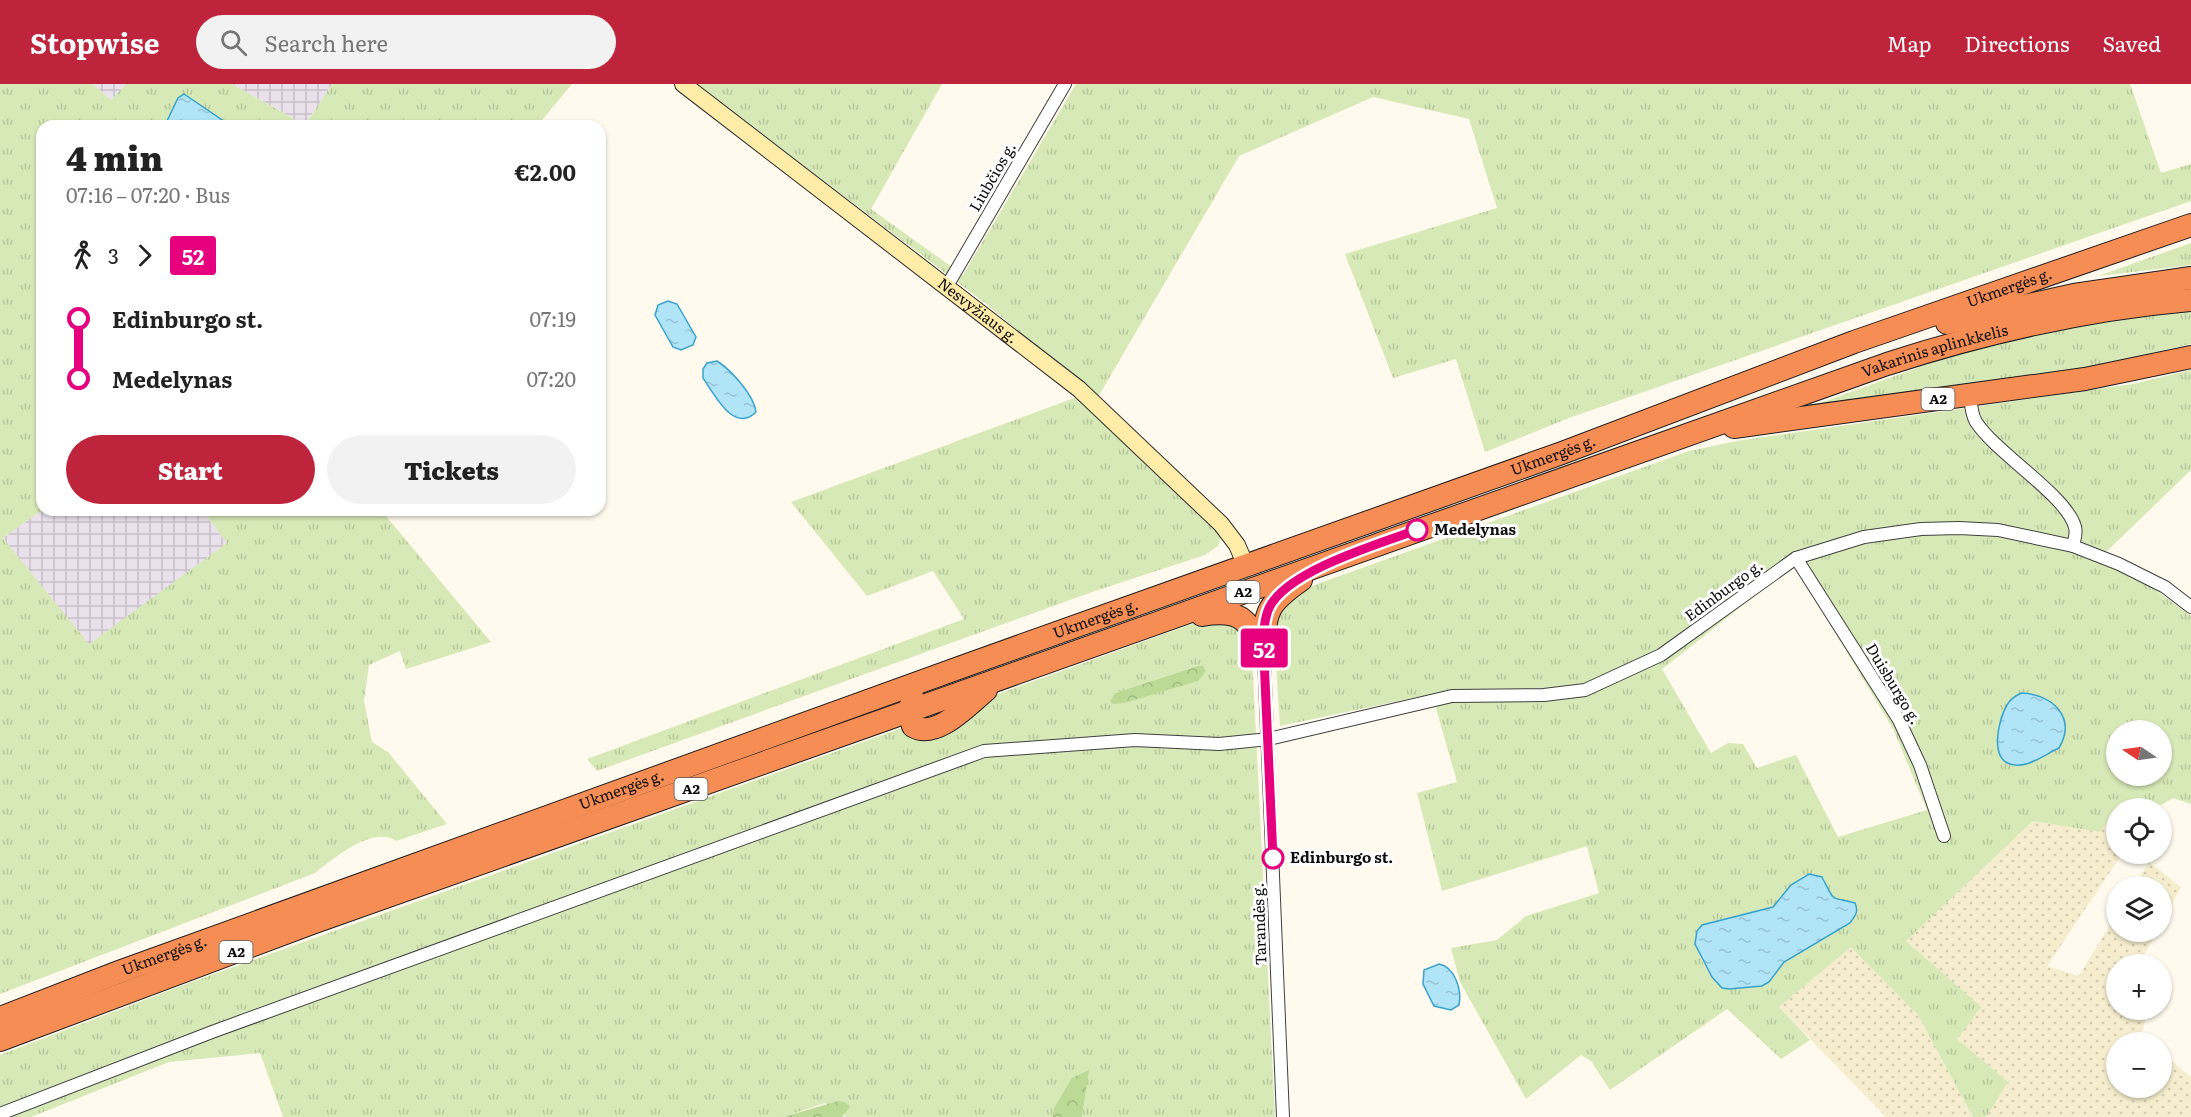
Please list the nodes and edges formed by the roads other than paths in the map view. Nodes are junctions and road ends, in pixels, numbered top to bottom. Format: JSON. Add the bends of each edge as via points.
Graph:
{"nodes":[{"id":1,"x":683,"y":84,"type":"edge"},
{"id":2,"x":1065,"y":84,"type":"edge"},
{"id":3,"x":2191,"y":225,"type":"edge"},
{"id":4,"x":2191,"y":278,"type":"edge"},
{"id":5,"x":947,"y":286,"type":"junction"},
{"id":6,"x":2191,"y":300,"type":"edge"},
{"id":7,"x":1854,"y":342,"type":"junction"},
{"id":8,"x":2191,"y":357,"type":"edge"},
{"id":9,"x":1970,"y":394,"type":"junction"},
{"id":10,"x":1684,"y":434,"type":"junction"},
{"id":11,"x":2073,"y":546,"type":"junction"},
{"id":12,"x":1796,"y":558,"type":"junction"},
{"id":13,"x":1327,"y":562,"type":"junction"},
{"id":14,"x":1246,"y":567,"type":"junction"},
{"id":15,"x":2191,"y":607,"type":"edge"},
{"id":16,"x":1159,"y":623,"type":"junction"},
{"id":17,"x":1264,"y":658,"type":"junction"},
{"id":18,"x":967,"y":665,"type":"junction"},
{"id":19,"x":909,"y":711,"type":"junction"},
{"id":20,"x":1269,"y":740,"type":"junction"},
{"id":21,"x":1944,"y":836,"type":"dead end"},
{"id":22,"x":0,"y":1018,"type":"edge"},
{"id":23,"x":0,"y":1040,"type":"edge"},
{"id":24,"x":0,"y":1114,"type":"edge"},
{"id":25,"x":1283,"y":1117,"type":"edge"}],
"edges":[{"from":1,"to":5,"type":"street","name":"Nesvyžiaus g."},
{"from":2,"to":5,"type":"street","name":"Liubčios g."},
{"from":3,"to":7,"type":"highway","name":"Ukmergės g.","number":"A2"},
{"from":4,"to":7,"type":"highway","name":"Vakarinis aplinkkelis","via":[[2074,295]]},
{"from":5,"to":14,"type":"street","name":"Nesvyžiaus g.","via":[[1095,404],[1221,524],[1237,544]]},
{"from":6,"to":10,"type":"highway","name":"Vakarinis aplinkkelis","via":[[2090,312],[1980,336]]},
{"from":7,"to":14,"type":"highway","name":"Ukmergės g.","number":"A2"},
{"from":8,"to":9,"type":"highway","number":"A2","via":[[2085,379]]},
{"from":9,"to":10,"type":"highway","number":"A2"},
{"from":9,"to":11,"type":"street","via":[[1975,420],[2007,457],[2071,516],[2076,532]]},
{"from":10,"to":13,"type":"highway","name":"Ukmergės g.","number":"A2"},
{"from":11,"to":12,"type":"street","name":"Edinburgo g.","via":[[1998,530],[1921,529],[1864,537]]},
{"from":11,"to":15,"type":"street","name":"Edinburgo g.","via":[[2164,586]]},
{"from":12,"to":20,"type":"street","name":"Edinburgo g.","via":[[1661,655],[1585,690],[1544,695],[1452,696]]},
{"from":12,"to":21,"type":"street","name":"Duisburgo g.","via":[[1899,720],[1920,765]]},
{"from":13,"to":16,"type":"highway","name":"Ukmergės g.","number":"A2"},
{"from":13,"to":17,"type":"highway","via":[[1270,605],[1264,626]]},
{"from":14,"to":18,"type":"highway","name":"Ukmergės g.","number":"A2"},
{"from":16,"to":17,"type":"highway","via":[[1222,612],[1235,614],[1250,626]]},
{"from":16,"to":19,"type":"highway","name":"Ukmergės g.","number":"A2","via":[[1001,678],[932,730],[913,726]]},
{"from":17,"to":20,"type":"street","name":"Tarandės g."},
{"from":18,"to":19,"type":"highway","via":[[912,699]]},
{"from":18,"to":22,"type":"highway","name":"Ukmergės g.","number":"A2"},
{"from":19,"to":23,"type":"highway","name":"Ukmergės g.","number":"A2","via":[[312,923]]},
{"from":20,"to":24,"type":"street","name":"Edinburgo g.","via":[[1219,744],[1136,740],[984,751],[212,1032]]},
{"from":20,"to":25,"type":"street","name":"Tarandės g."}]}
